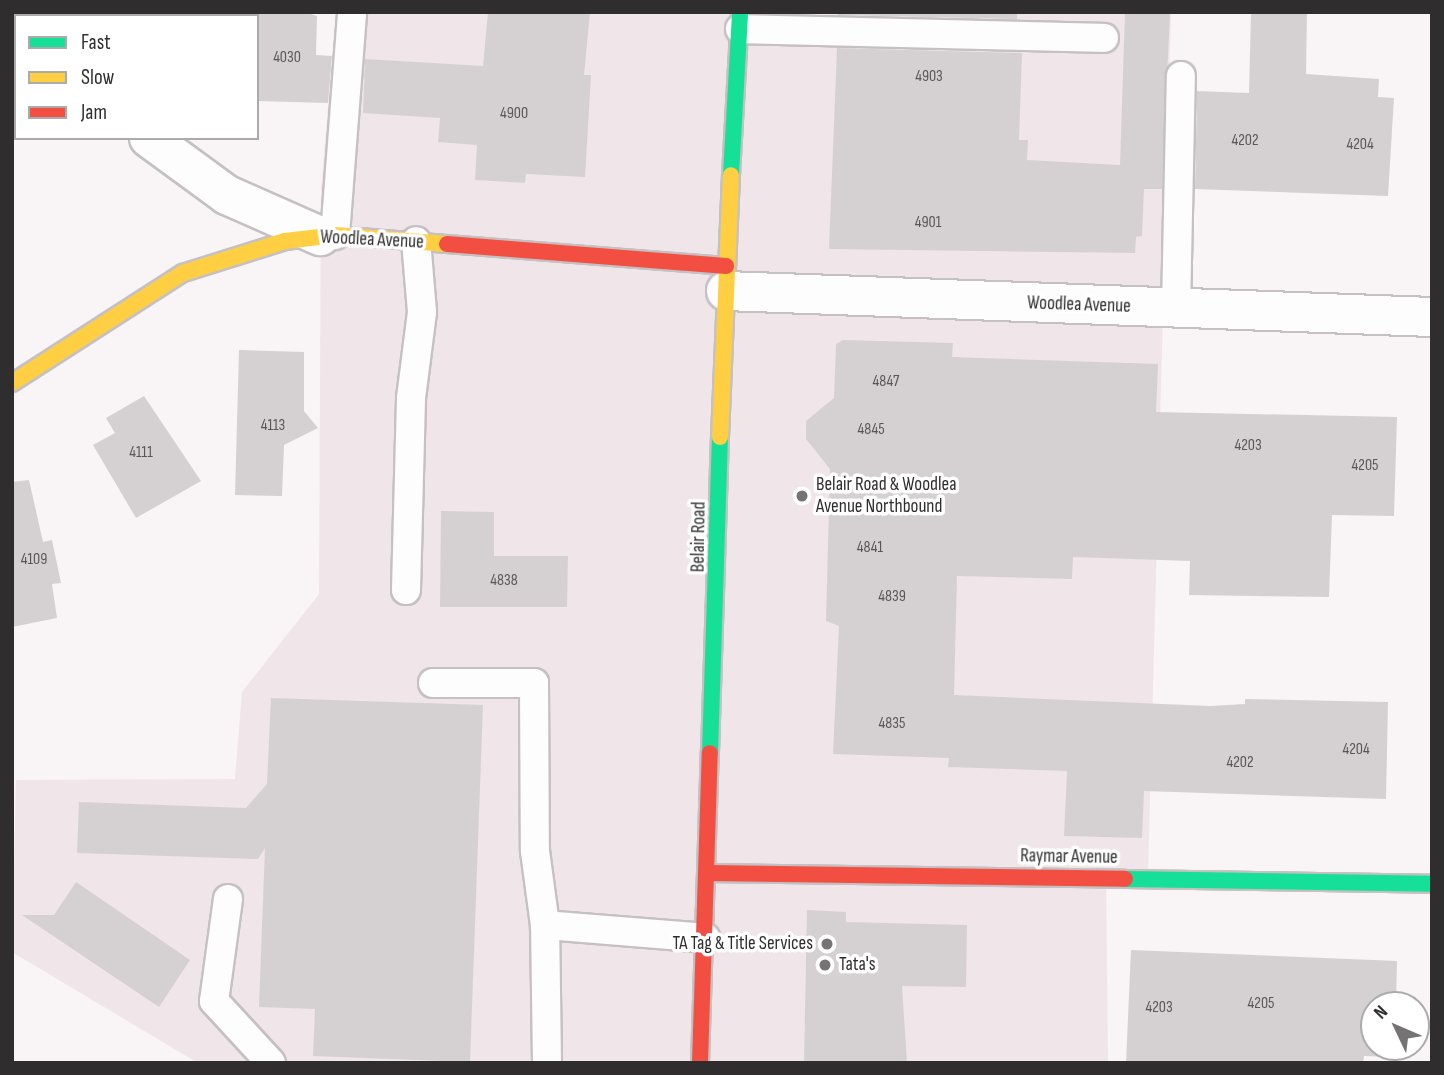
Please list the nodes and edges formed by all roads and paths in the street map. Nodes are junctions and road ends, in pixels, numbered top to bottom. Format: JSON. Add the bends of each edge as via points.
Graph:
{"nodes":[{"id":1,"x":352,"y":12,"type":"edge"},
{"id":2,"x":740,"y":21,"type":"edge"},
{"id":3,"x":1104,"y":38,"type":"dead end"},
{"id":4,"x":1181,"y":76,"type":"dead end"},
{"id":5,"x":152,"y":140,"type":"edge"},
{"id":6,"x":328,"y":235,"type":"junction"},
{"id":7,"x":416,"y":241,"type":"junction"},
{"id":8,"x":726,"y":278,"type":"junction"},
{"id":9,"x":1176,"y":309,"type":"junction"},
{"id":10,"x":1432,"y":317,"type":"edge"},
{"id":11,"x":12,"y":383,"type":"edge"},
{"id":12,"x":406,"y":590,"type":"dead end"},
{"id":13,"x":433,"y":683,"type":"dead end"},
{"id":14,"x":706,"y":873,"type":"junction"},
{"id":15,"x":1432,"y":884,"type":"edge"},
{"id":16,"x":228,"y":899,"type":"dead end"},
{"id":17,"x":545,"y":925,"type":"junction"},
{"id":18,"x":705,"y":938,"type":"junction"},
{"id":19,"x":271,"y":1063,"type":"edge"},
{"id":20,"x":547,"y":1063,"type":"edge"},
{"id":21,"x":700,"y":1063,"type":"edge"}],
"edges":[{"from":1,"to":6,"type":"lane"},
{"from":2,"to":3,"type":"lane"},
{"from":2,"to":8,"type":"street","name":"Belair Road"},
{"from":4,"to":9,"type":"lane"},
{"from":5,"to":6,"type":"street","via":[[227,195]]},
{"from":6,"to":7,"type":"street","name":"Woodlea Avenue"},
{"from":6,"to":11,"type":"street","name":"Woodlea Avenue","via":[[239,252],[183,273]]},
{"from":7,"to":8,"type":"street","name":"Woodlea Avenue"},
{"from":7,"to":12,"type":"lane","via":[[422,312],[411,398]]},
{"from":8,"to":9,"type":"street","name":"Woodlea Avenue"},
{"from":8,"to":14,"type":"street","name":"Belair Road"},
{"from":9,"to":10,"type":"street","name":"Woodlea Avenue"},
{"from":13,"to":17,"type":"lane","via":[[534,683],[535,851]]},
{"from":14,"to":15,"type":"street","name":"Raymar Avenue"},
{"from":14,"to":18,"type":"street","name":"Belair Road"},
{"from":16,"to":19,"type":"lane","via":[[214,1000]]},
{"from":17,"to":18,"type":"lane"},
{"from":17,"to":20,"type":"lane"},
{"from":18,"to":21,"type":"street","name":"Belair Road"}]}
